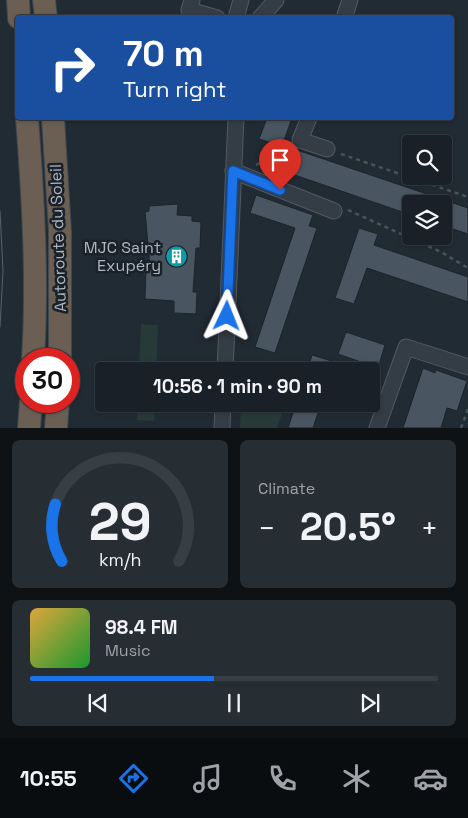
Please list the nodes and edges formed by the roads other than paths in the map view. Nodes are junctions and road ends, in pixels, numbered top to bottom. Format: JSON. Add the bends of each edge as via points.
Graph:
{"nodes":[{"id":1,"x":18,"y":0,"type":"edge"},
{"id":2,"x":44,"y":0,"type":"edge"},
{"id":3,"x":192,"y":0,"type":"edge"},
{"id":4,"x":241,"y":0,"type":"edge"},
{"id":5,"x":276,"y":0,"type":"edge"},
{"id":6,"x":350,"y":0,"type":"edge"},
{"id":7,"x":19,"y":15,"type":"edge"},
{"id":8,"x":46,"y":15,"type":"edge"},
{"id":9,"x":207,"y":15,"type":"edge"},
{"id":10,"x":237,"y":15,"type":"edge"},
{"id":11,"x":263,"y":15,"type":"edge"},
{"id":12,"x":345,"y":15,"type":"edge"},
{"id":13,"x":27,"y":120,"type":"edge"},
{"id":14,"x":54,"y":120,"type":"edge"},
{"id":15,"x":236,"y":120,"type":"edge"},
{"id":16,"x":308,"y":120,"type":"edge"},
{"id":17,"x":328,"y":150,"type":"road end"},
{"id":18,"x":238,"y":173,"type":"junction"},
{"id":19,"x":334,"y":211,"type":"road end"},
{"id":20,"x":33,"y":348,"type":"edge"},
{"id":21,"x":60,"y":348,"type":"edge"},
{"id":22,"x":226,"y":362,"type":"edge"},
{"id":23,"x":468,"y":367,"type":"edge"},
{"id":24,"x":223,"y":412,"type":"edge"},
{"id":25,"x":30,"y":413,"type":"edge"},
{"id":26,"x":57,"y":413,"type":"edge"},
{"id":27,"x":29,"y":428,"type":"edge"},
{"id":28,"x":56,"y":428,"type":"edge"},
{"id":29,"x":222,"y":428,"type":"edge"},
{"id":30,"x":377,"y":428,"type":"edge"}],
"edges":[{"from":1,"to":7,"type":"highway"},
{"from":2,"to":8,"type":"highway"},
{"from":3,"to":9,"type":"street","via":[[189,10]]},
{"from":4,"to":10,"type":"street"},
{"from":5,"to":11,"type":"street"},
{"from":6,"to":12,"type":"street"},
{"from":13,"to":20,"type":"highway","name":"Autoroute du Soleil","via":[[33,209]]},
{"from":14,"to":21,"type":"highway","name":"Autoroute du Soleil","via":[[60,232]]},
{"from":15,"to":18,"type":"street"},
{"from":16,"to":17,"type":"street","via":[[300,140]]},
{"from":18,"to":19,"type":"street"},
{"from":18,"to":22,"type":"street"},
{"from":23,"to":30,"type":"street","via":[[406,347]]},
{"from":24,"to":29,"type":"street"},
{"from":25,"to":27,"type":"highway"},
{"from":26,"to":28,"type":"highway"}]}
